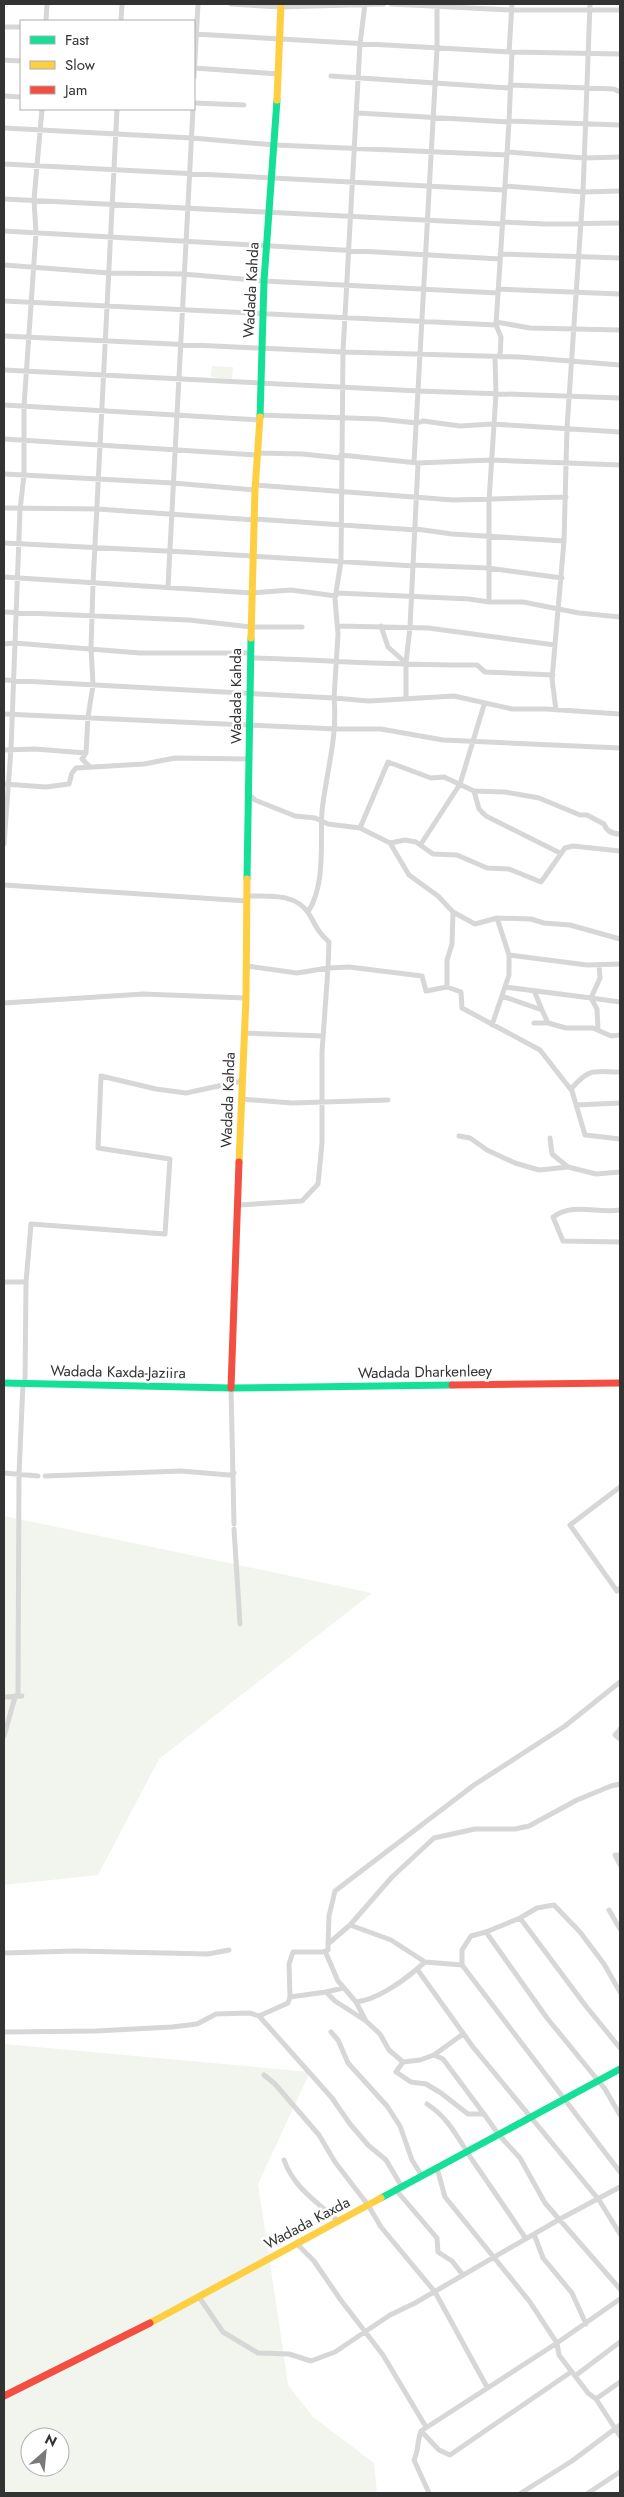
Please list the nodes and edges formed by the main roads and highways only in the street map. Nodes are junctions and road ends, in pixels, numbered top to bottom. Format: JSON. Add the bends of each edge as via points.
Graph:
{"nodes":[{"id":1,"x":281,"y":5,"type":"edge"},
{"id":2,"x":4,"y":1383,"type":"edge"},
{"id":3,"x":620,"y":1383,"type":"edge"},
{"id":4,"x":231,"y":1388,"type":"junction"},
{"id":5,"x":620,"y":2069,"type":"edge"},
{"id":6,"x":4,"y":2396,"type":"edge"}],
"edges":[{"from":1,"to":4,"type":"main road","name":"Wadada Kahda","via":[[255,488],[247,966]]},
{"from":2,"to":4,"type":"main road","name":"Wadada Kaxda-Jaziira"},
{"from":3,"to":4,"type":"main road","name":"Wadada Dharkenleey"},
{"from":5,"to":6,"type":"main road","name":"Wadada Kaxda","via":[[199,2297]]}]}
